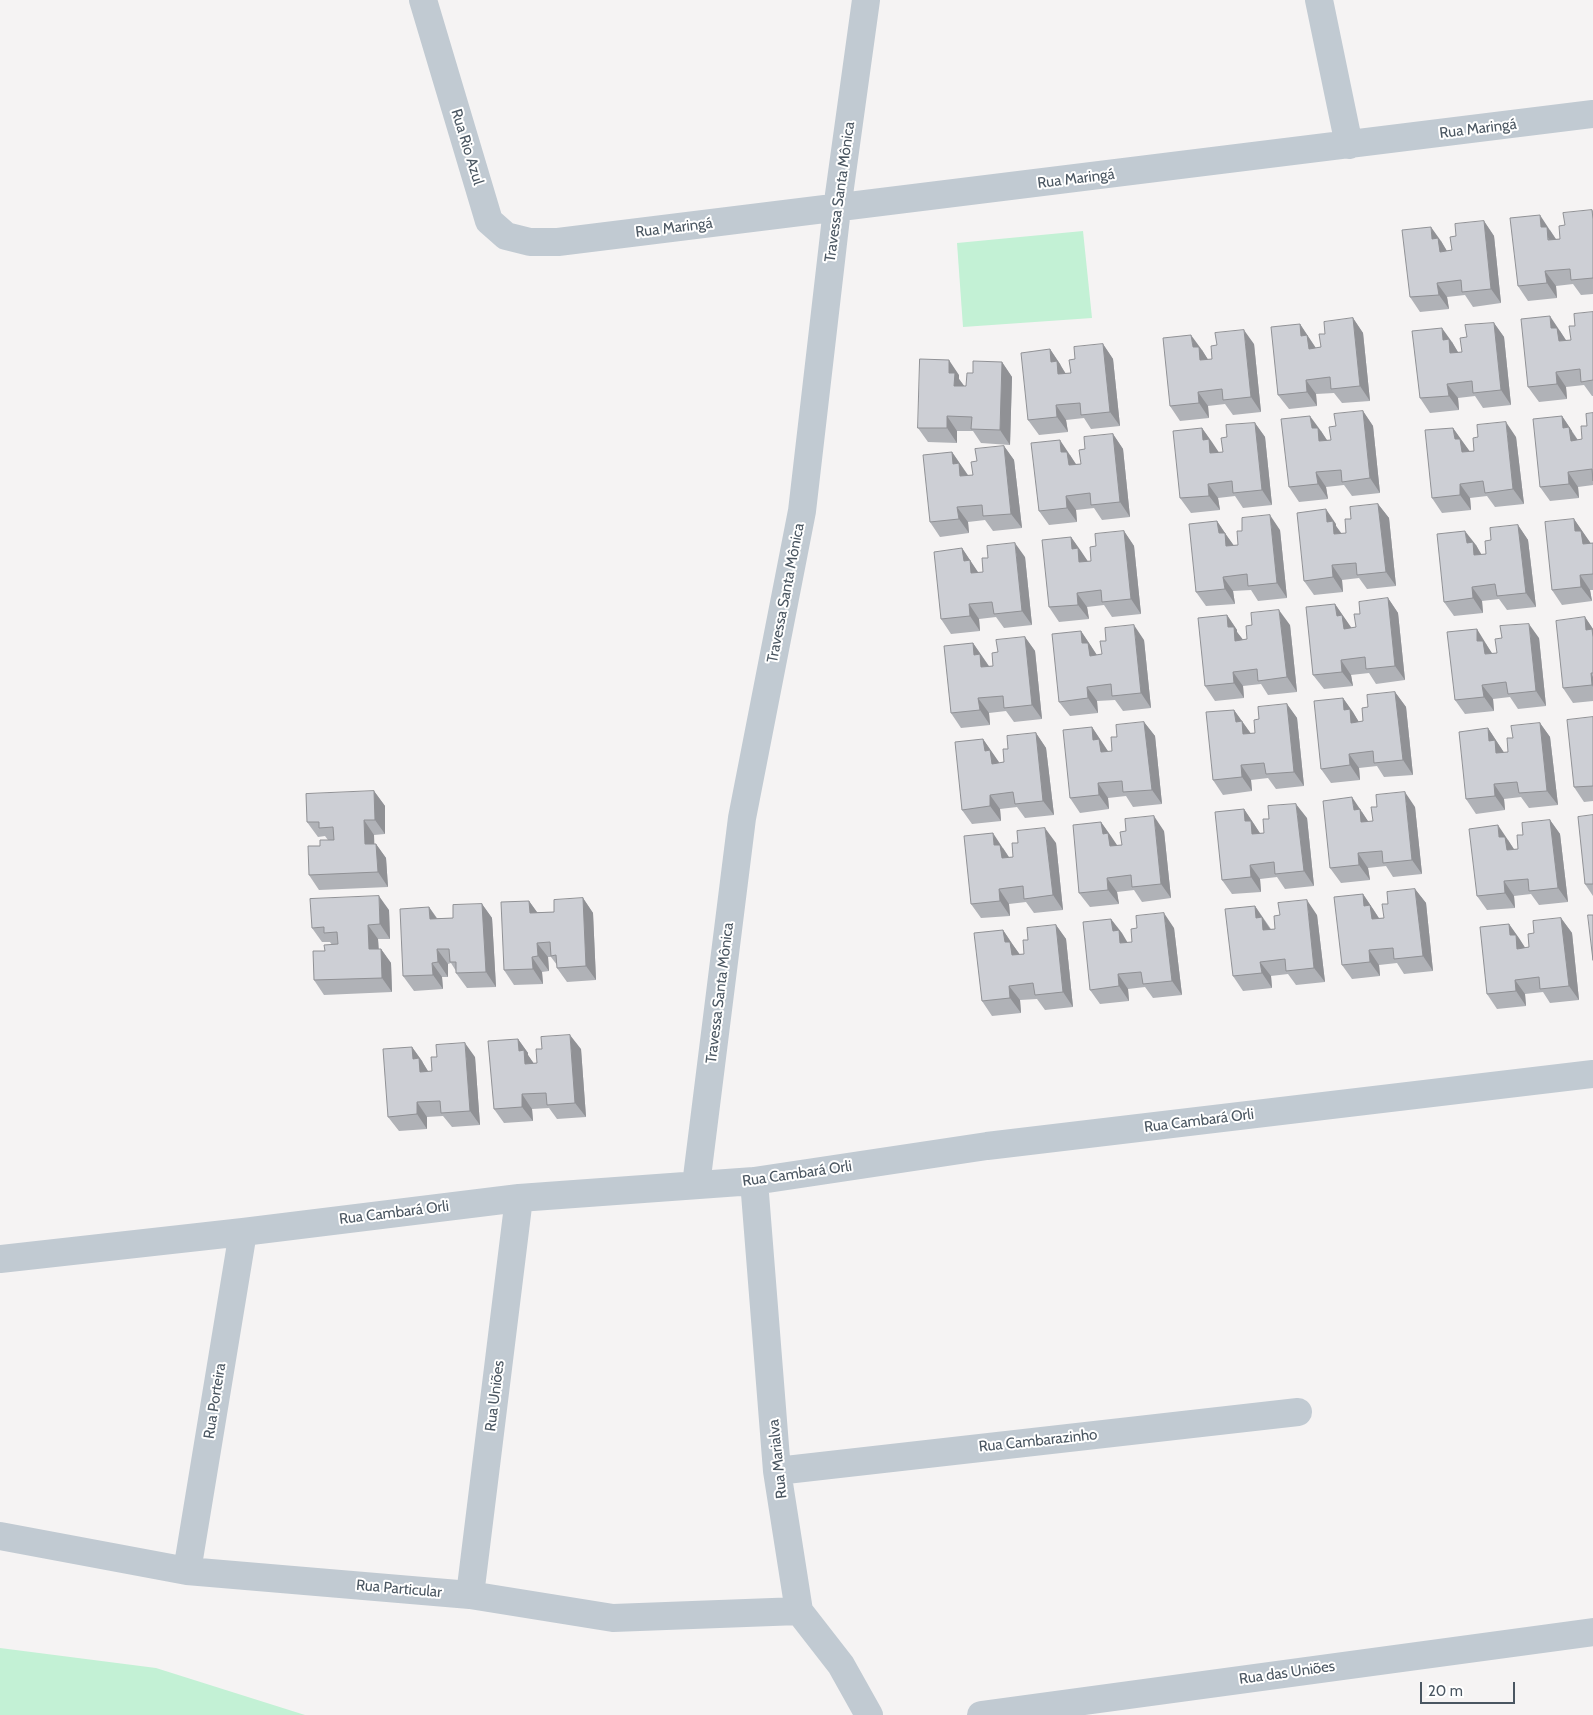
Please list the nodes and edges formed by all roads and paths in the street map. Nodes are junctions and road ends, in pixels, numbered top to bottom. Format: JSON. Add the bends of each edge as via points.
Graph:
{"nodes":[{"id":1,"x":423,"y":0,"type":"edge"},
{"id":2,"x":866,"y":0,"type":"edge"},
{"id":3,"x":1319,"y":0,"type":"edge"},
{"id":4,"x":1593,"y":114,"type":"edge"},
{"id":5,"x":1349,"y":146,"type":"junction"},
{"id":6,"x":837,"y":209,"type":"junction"},
{"id":7,"x":558,"y":242,"type":"joint"},
{"id":8,"x":1593,"y":1074,"type":"edge"},
{"id":9,"x":754,"y":1181,"type":"junction"},
{"id":10,"x":696,"y":1185,"type":"junction"},
{"id":11,"x":520,"y":1198,"type":"junction"},
{"id":12,"x":243,"y":1232,"type":"junction"},
{"id":13,"x":0,"y":1259,"type":"edge"},
{"id":14,"x":1298,"y":1412,"type":"dead end"},
{"id":15,"x":777,"y":1471,"type":"junction"},
{"id":16,"x":0,"y":1536,"type":"edge"},
{"id":17,"x":187,"y":1571,"type":"junction"},
{"id":18,"x":470,"y":1595,"type":"junction"},
{"id":19,"x":799,"y":1611,"type":"junction"},
{"id":20,"x":1593,"y":1632,"type":"edge"},
{"id":21,"x":869,"y":1715,"type":"edge"},
{"id":22,"x":981,"y":1715,"type":"edge"}],
"edges":[{"from":1,"to":7,"type":"street","name":"Rua Rio Azul","via":[[489,221],[506,236],[530,242]]},
{"from":2,"to":6,"type":"street","name":"Travessa Santa Mônica"},
{"from":3,"to":5,"type":"street"},
{"from":4,"to":5,"type":"street","name":"Rua Maringá"},
{"from":5,"to":6,"type":"street","name":"Rua Maringá"},
{"from":6,"to":7,"type":"street","name":"Rua Maringá"},
{"from":6,"to":10,"type":"street","name":"Travessa Santa Mônica","via":[[802,511],[742,818]]},
{"from":8,"to":9,"type":"street","name":"Rua Cambará Orli","via":[[987,1146]]},
{"from":9,"to":10,"type":"street","name":"Rua Cambará Orli"},
{"from":9,"to":15,"type":"street","name":"Rua Marialva"},
{"from":10,"to":11,"type":"street","name":"Rua Cambará Orli"},
{"from":11,"to":12,"type":"street","name":"Rua Cambará Orli"},
{"from":11,"to":18,"type":"street","name":"Rua Uniões"},
{"from":12,"to":13,"type":"street","name":"Rua Cambará Orli"},
{"from":12,"to":17,"type":"street","name":"Rua Porteira"},
{"from":14,"to":15,"type":"street","name":"Rua Cambarazinho"},
{"from":15,"to":19,"type":"street","name":"Rua Marialva"},
{"from":16,"to":17,"type":"street","name":"Rua Particular"},
{"from":17,"to":18,"type":"street","name":"Rua Particular"},
{"from":18,"to":19,"type":"street","name":"Rua Particular","via":[[613,1618]]},
{"from":19,"to":21,"type":"street","name":"Rua Marialva","via":[[841,1666]]},
{"from":20,"to":22,"type":"street","name":"Rua das Uniões"}]}
